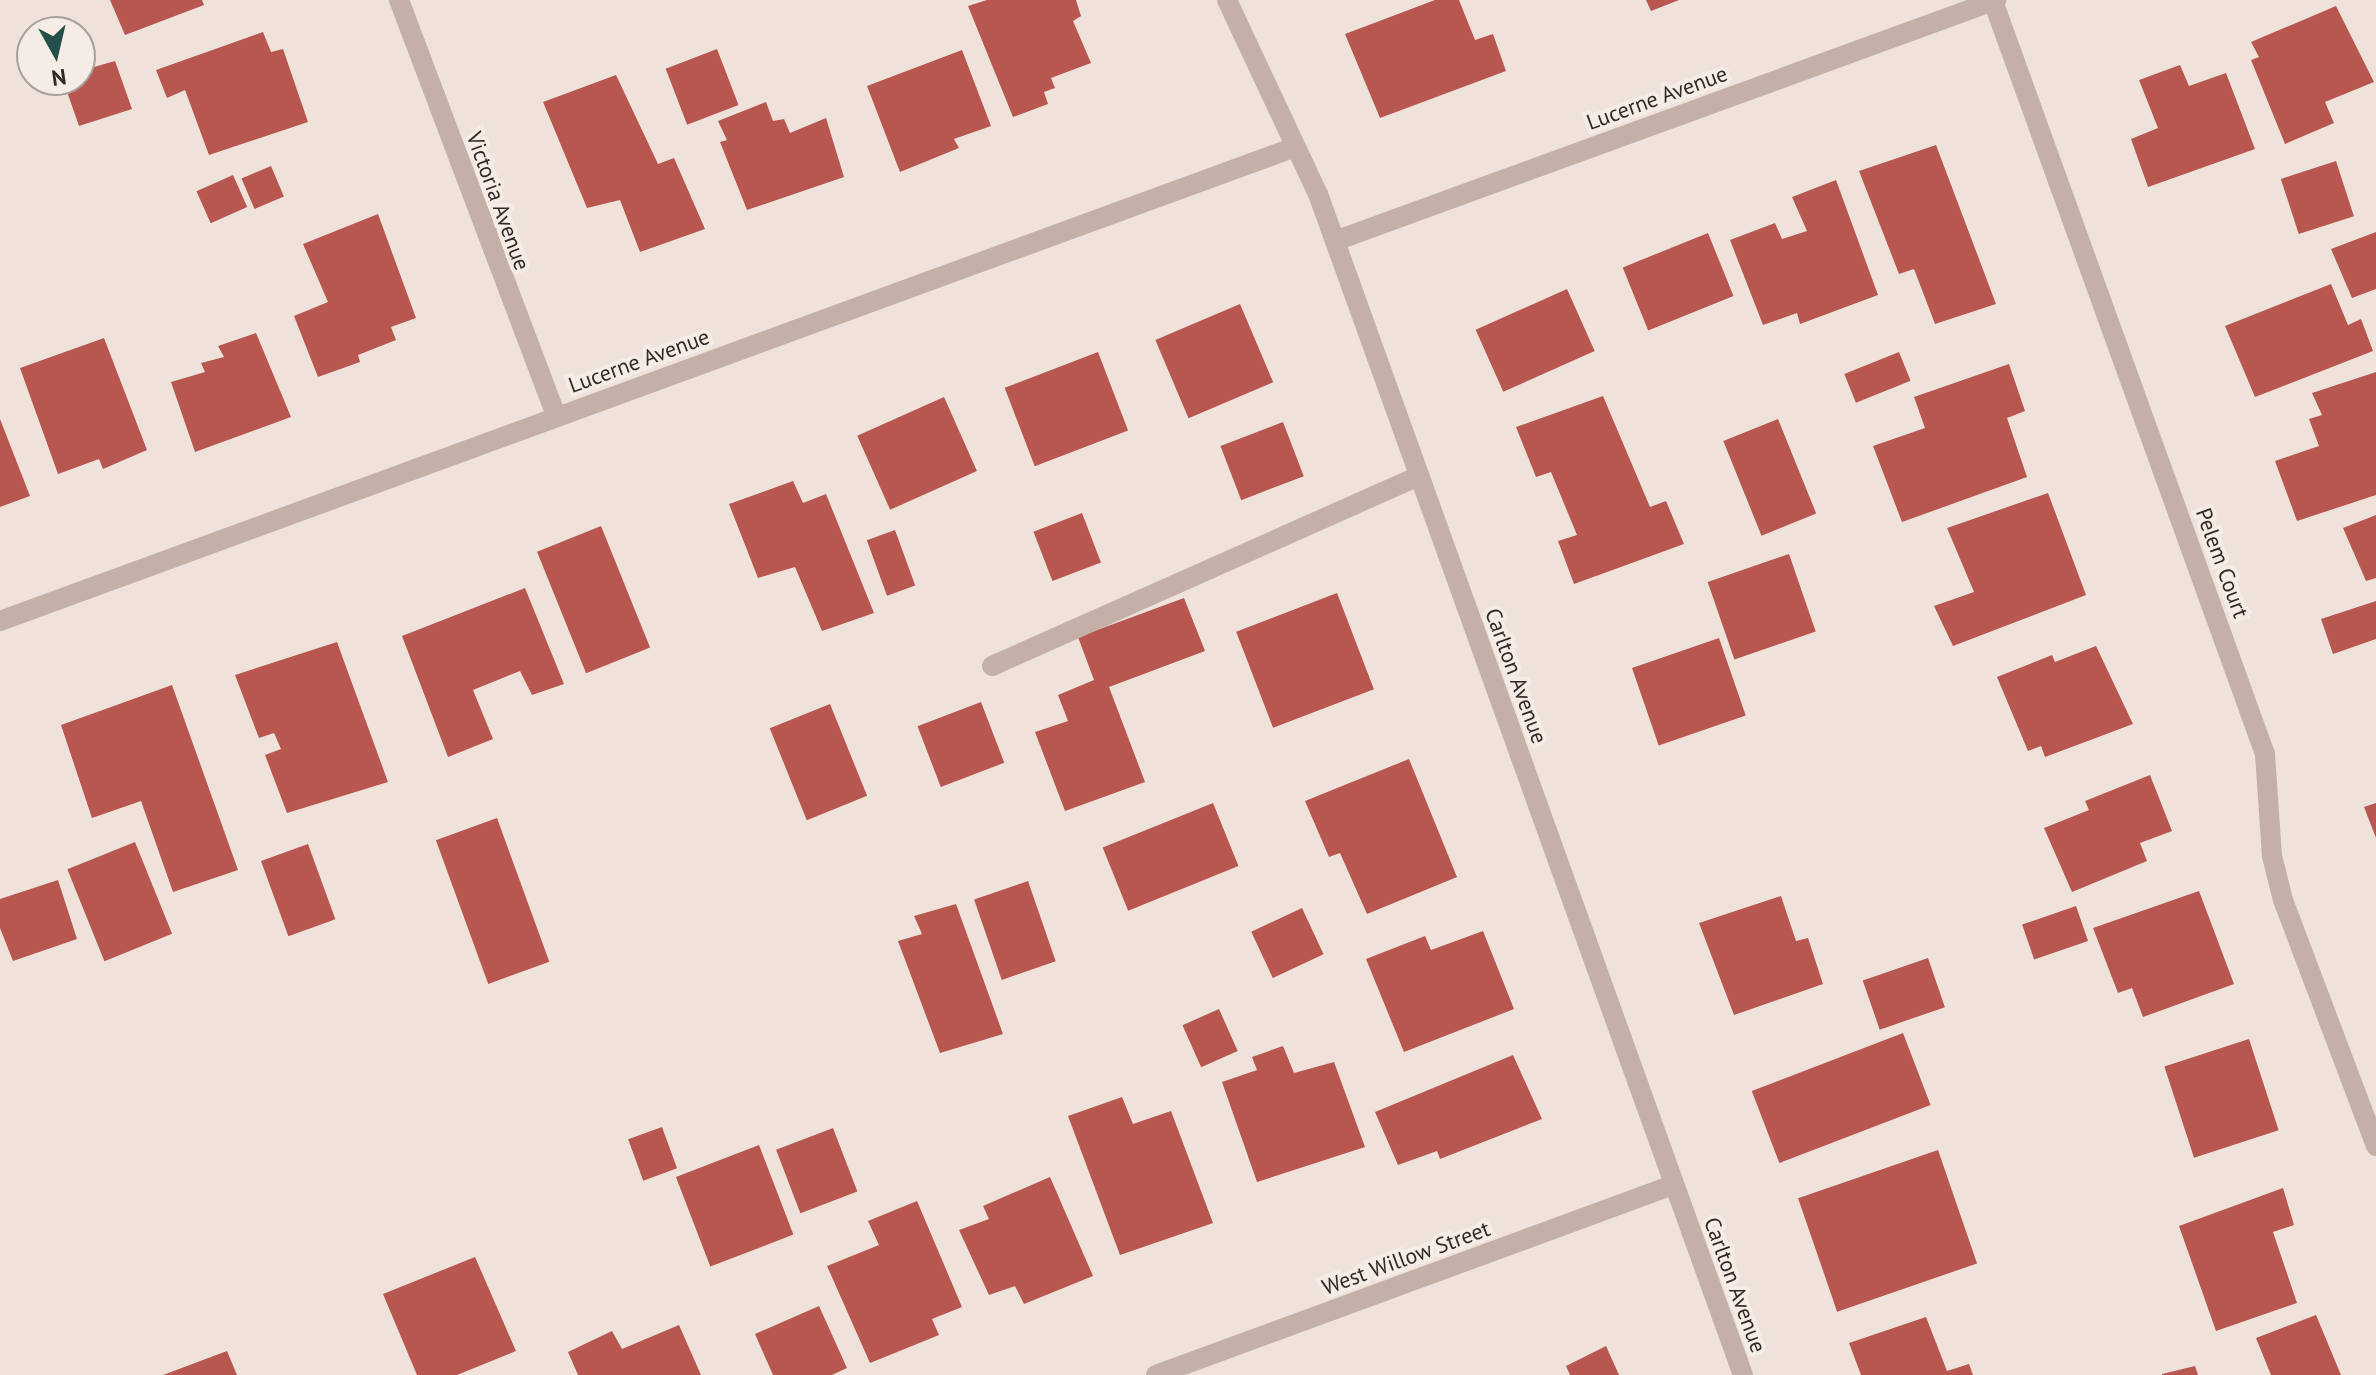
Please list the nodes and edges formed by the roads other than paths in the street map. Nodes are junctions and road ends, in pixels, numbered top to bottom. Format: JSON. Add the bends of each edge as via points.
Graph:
{"nodes":[{"id":1,"x":399,"y":0,"type":"edge"},
{"id":2,"x":1227,"y":0,"type":"edge"},
{"id":3,"x":1994,"y":0,"type":"edge"},
{"id":4,"x":1295,"y":147,"type":"junction"},
{"id":5,"x":1335,"y":241,"type":"junction"},
{"id":6,"x":556,"y":416,"type":"junction"},
{"id":7,"x":1419,"y":476,"type":"junction"},
{"id":8,"x":0,"y":621,"type":"edge"},
{"id":9,"x":992,"y":666,"type":"dead end"},
{"id":10,"x":2376,"y":1146,"type":"edge"},
{"id":11,"x":1673,"y":1185,"type":"junction"},
{"id":12,"x":1156,"y":1375,"type":"edge"},
{"id":13,"x":1743,"y":1375,"type":"edge"}],
"edges":[{"from":1,"to":6,"type":"street","name":"Victoria Avenue"},
{"from":2,"to":4,"type":"street","name":"Carlton Avenue"},
{"from":3,"to":5,"type":"street","name":"Lucerne Avenue"},
{"from":3,"to":10,"type":"street","name":"Pelem Court","via":[[2265,754],[2272,856],[2283,900]]},
{"from":4,"to":5,"type":"street","name":"Carlton Avenue"},
{"from":4,"to":6,"type":"street","name":"Lucerne Avenue"},
{"from":5,"to":7,"type":"street","name":"Carlton Avenue"},
{"from":6,"to":8,"type":"street","name":"Lucerne Avenue"},
{"from":7,"to":9,"type":"street"},
{"from":7,"to":11,"type":"street","name":"Carlton Avenue"},
{"from":11,"to":12,"type":"street","name":"West Willow Street"},
{"from":11,"to":13,"type":"street","name":"Carlton Avenue"}]}
